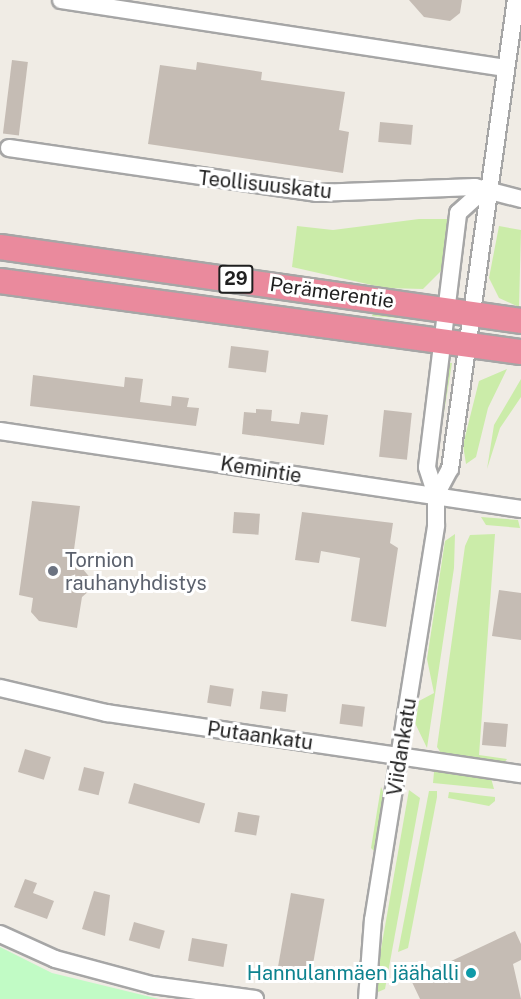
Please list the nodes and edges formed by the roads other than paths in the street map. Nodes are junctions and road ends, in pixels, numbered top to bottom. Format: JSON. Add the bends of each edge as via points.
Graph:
{"nodes":[{"id":1,"x":61,"y":0,"type":"edge"},
{"id":2,"x":516,"y":0,"type":"edge"},
{"id":3,"x":506,"y":68,"type":"junction"},
{"id":4,"x":9,"y":148,"type":"dead end"},
{"id":5,"x":485,"y":189,"type":"junction"},
{"id":6,"x":521,"y":199,"type":"edge"},
{"id":7,"x":0,"y":247,"type":"edge"},
{"id":8,"x":0,"y":280,"type":"edge"},
{"id":9,"x":521,"y":321,"type":"edge"},
{"id":10,"x":444,"y":324,"type":"junction"},
{"id":11,"x":470,"y":328,"type":"junction"},
{"id":12,"x":521,"y":351,"type":"edge"},
{"id":13,"x":0,"y":431,"type":"edge"},
{"id":14,"x":436,"y":495,"type":"junction"},
{"id":15,"x":521,"y":509,"type":"edge"},
{"id":16,"x":0,"y":688,"type":"edge"},
{"id":17,"x":401,"y":756,"type":"junction"},
{"id":18,"x":521,"y":774,"type":"edge"},
{"id":19,"x":0,"y":934,"type":"edge"},
{"id":20,"x":255,"y":999,"type":"edge"},
{"id":21,"x":366,"y":999,"type":"edge"}],
"edges":[{"from":1,"to":3,"type":"street"},
{"from":2,"to":3,"type":"street","name":"Viidankatu"},
{"from":3,"to":5,"type":"street","name":"Viidankatu"},
{"from":4,"to":5,"type":"street","name":"Teollisuuskatu","via":[[316,193]]},
{"from":5,"to":6,"type":"street","name":"Teollisuuskatu"},
{"from":5,"to":10,"type":"street","name":"Viidankatu","via":[[458,213]]},
{"from":5,"to":11,"type":"street","name":"Viidankatu"},
{"from":7,"to":10,"type":"highway","name":"Perämerentie","number":"29"},
{"from":8,"to":10,"type":"highway","name":"Perämerentie","number":"29"},
{"from":9,"to":11,"type":"highway","name":"Perämerentie","number":"29"},
{"from":10,"to":11,"type":"highway","name":"Perämerentie","number":"29"},
{"from":10,"to":14,"type":"street","name":"Viidankatu","via":[[427,467]]},
{"from":11,"to":12,"type":"highway","name":"Perämerentie","number":"29"},
{"from":11,"to":14,"type":"street","name":"Viidankatu","via":[[450,469]]},
{"from":13,"to":14,"type":"street","name":"Kemintie"},
{"from":14,"to":15,"type":"street","name":"Kemintie"},
{"from":14,"to":17,"type":"street","name":"Viidankatu"},
{"from":16,"to":17,"type":"street","name":"Putaankatu","via":[[107,713]]},
{"from":17,"to":18,"type":"street","name":"Putaankatu"},
{"from":17,"to":21,"type":"street","name":"Viidankatu","via":[[373,920]]},
{"from":19,"to":20,"type":"street","via":[[55,959],[152,985]]}]}
